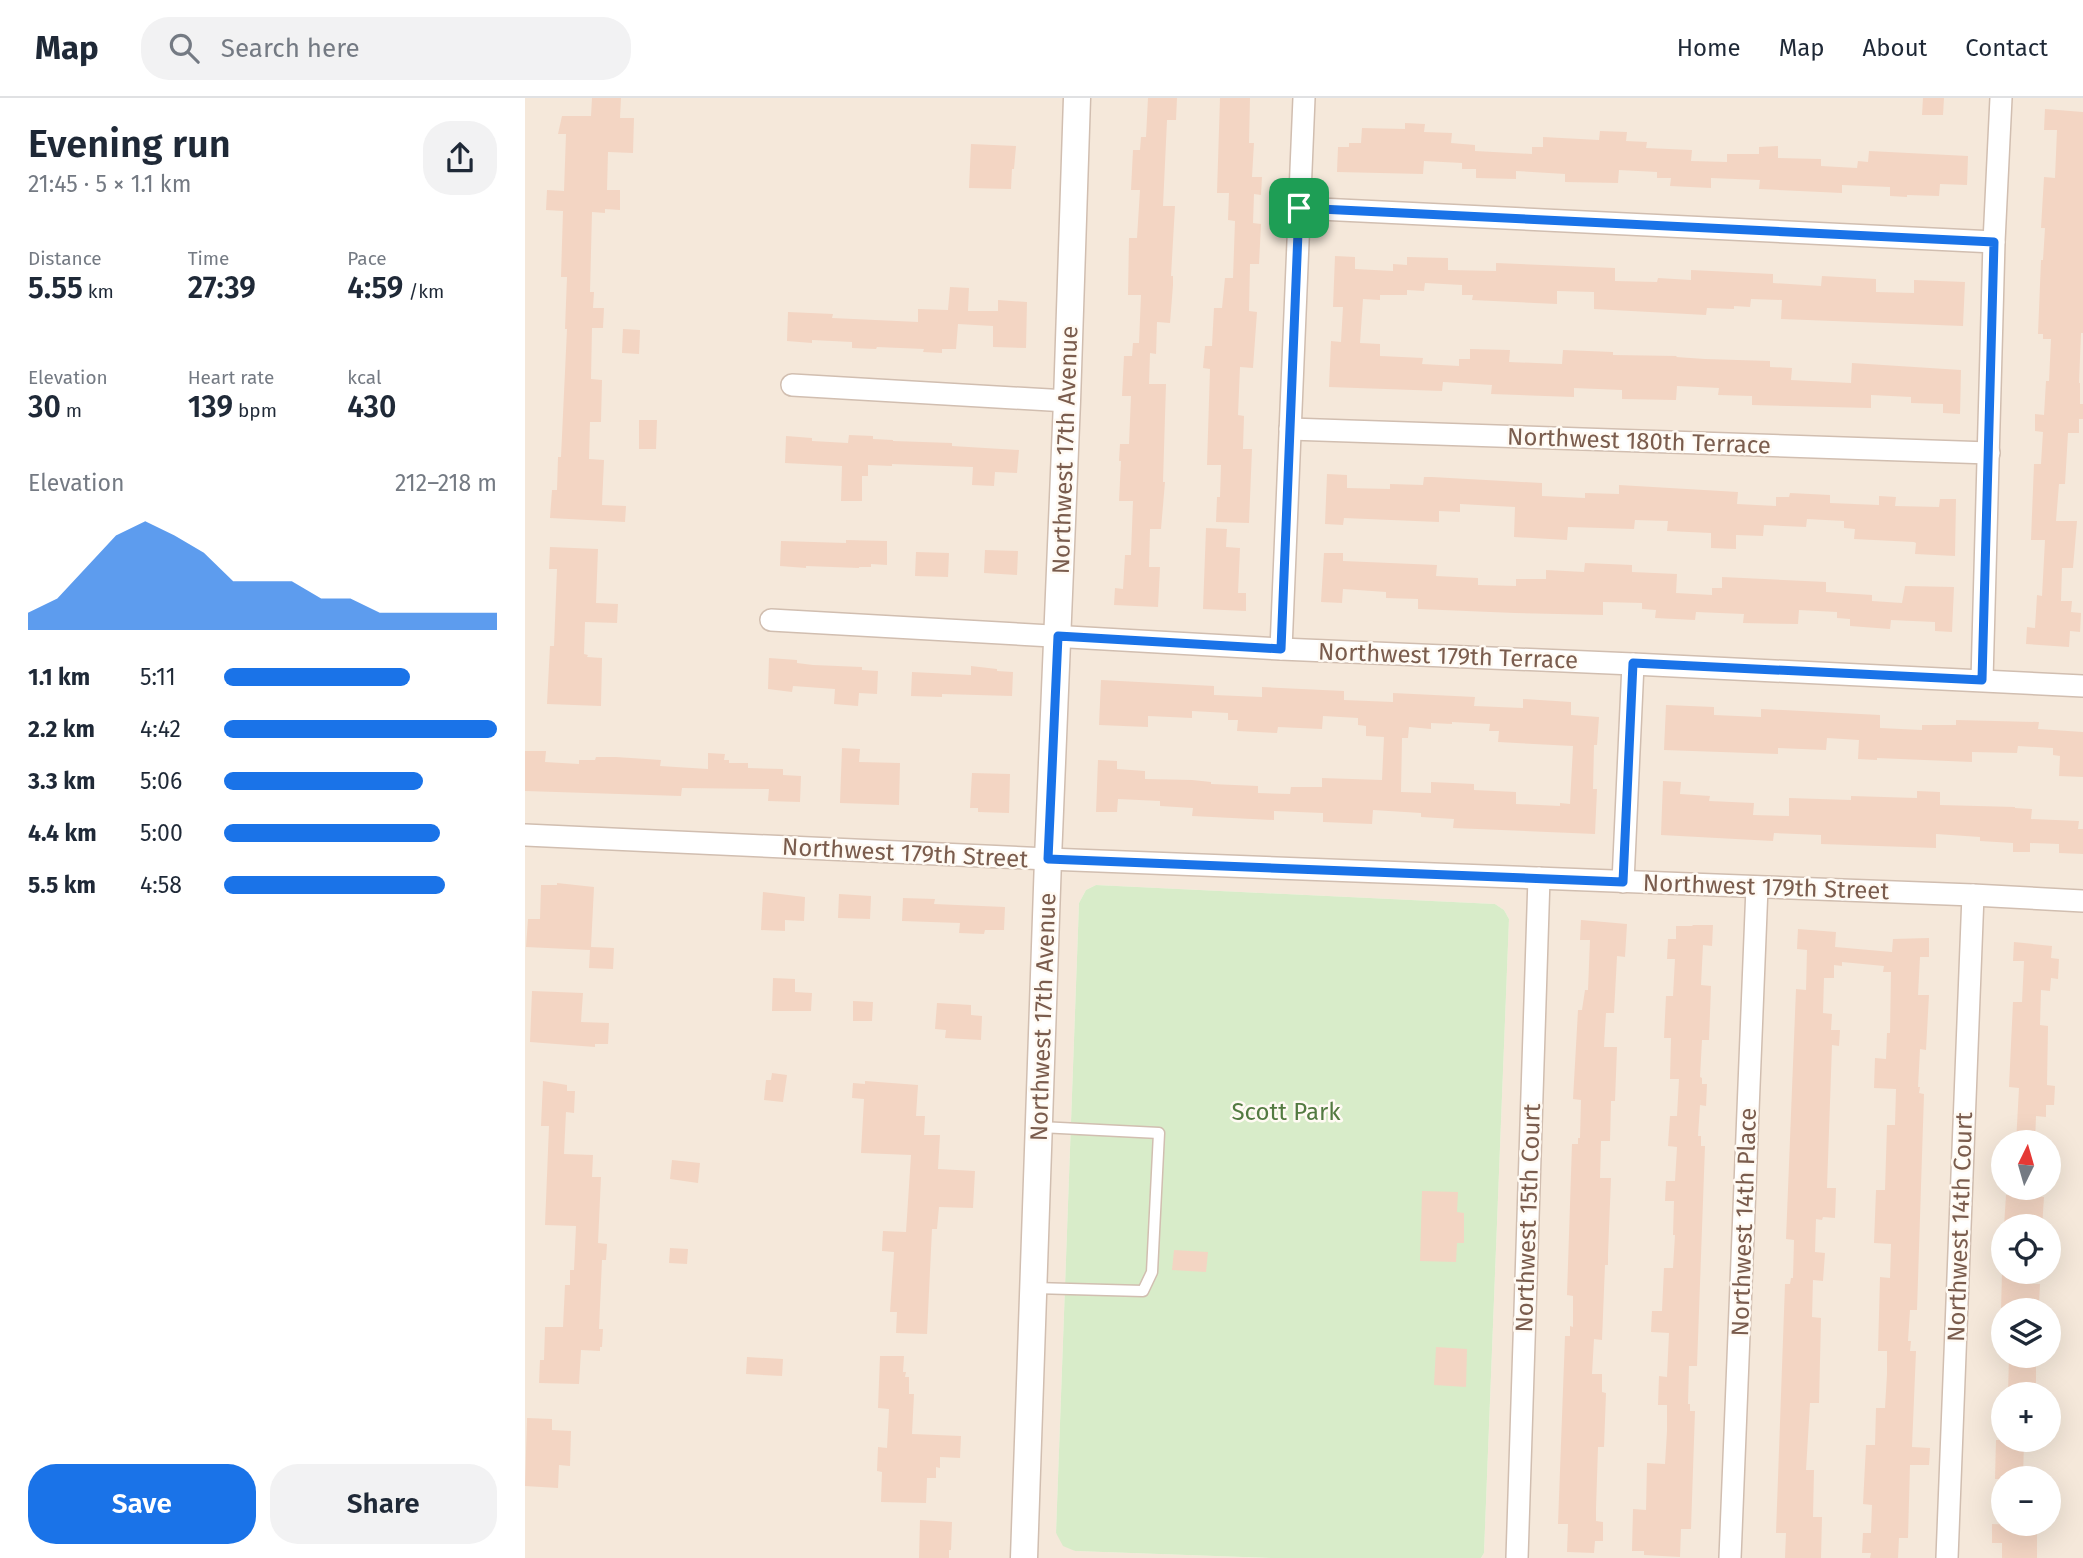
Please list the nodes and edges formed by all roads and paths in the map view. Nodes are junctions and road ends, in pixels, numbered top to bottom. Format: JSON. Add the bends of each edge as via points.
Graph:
{"nodes":[{"id":1,"x":1077,"y":98,"type":"edge"},
{"id":2,"x":1304,"y":98,"type":"edge"},
{"id":3,"x":2001,"y":98,"type":"edge"},
{"id":4,"x":1299,"y":208,"type":"junction"},
{"id":5,"x":1994,"y":242,"type":"junction"},
{"id":6,"x":792,"y":385,"type":"dead end"},
{"id":7,"x":1067,"y":401,"type":"junction"},
{"id":8,"x":1290,"y":429,"type":"junction"},
{"id":9,"x":1989,"y":453,"type":"junction"},
{"id":10,"x":771,"y":620,"type":"dead end"},
{"id":11,"x":1058,"y":636,"type":"junction"},
{"id":12,"x":1281,"y":649,"type":"junction"},
{"id":13,"x":1633,"y":663,"type":"junction"},
{"id":14,"x":1982,"y":680,"type":"junction"},
{"id":15,"x":2083,"y":686,"type":"edge"},
{"id":16,"x":525,"y":835,"type":"edge"},
{"id":17,"x":1048,"y":859,"type":"junction"},
{"id":18,"x":1539,"y":878,"type":"junction"},
{"id":19,"x":1623,"y":882,"type":"junction"},
{"id":20,"x":1757,"y":887,"type":"junction"},
{"id":21,"x":1973,"y":895,"type":"junction"},
{"id":22,"x":2083,"y":901,"type":"edge"},
{"id":23,"x":1039,"y":1127,"type":"junction"},
{"id":24,"x":1034,"y":1288,"type":"junction"},
{"id":25,"x":1024,"y":1558,"type":"edge"},
{"id":26,"x":1517,"y":1558,"type":"edge"},
{"id":27,"x":1730,"y":1558,"type":"edge"},
{"id":28,"x":1947,"y":1558,"type":"edge"}],
"edges":[{"from":1,"to":7,"type":"street","name":"Northwest 17th Avenue"},
{"from":2,"to":4,"type":"street"},
{"from":3,"to":5,"type":"street"},
{"from":4,"to":5,"type":"street"},
{"from":4,"to":8,"type":"street"},
{"from":5,"to":9,"type":"street"},
{"from":6,"to":7,"type":"street"},
{"from":7,"to":11,"type":"street","name":"Northwest 17th Avenue"},
{"from":8,"to":9,"type":"street","name":"Northwest 180th Terrace"},
{"from":8,"to":12,"type":"street"},
{"from":9,"to":14,"type":"street"},
{"from":10,"to":11,"type":"street","name":"Northwest 179th Terrace"},
{"from":11,"to":12,"type":"street","name":"Northwest 179th Terrace"},
{"from":11,"to":17,"type":"street","name":"Northwest 17th Avenue"},
{"from":12,"to":13,"type":"street","name":"Northwest 179th Terrace"},
{"from":13,"to":14,"type":"street","name":"Northwest 179th Terrace"},
{"from":13,"to":19,"type":"street"},
{"from":14,"to":15,"type":"street","name":"Northwest 179th Terrace"},
{"from":16,"to":17,"type":"street","name":"Northwest 179th Street"},
{"from":17,"to":18,"type":"street","name":"Northwest 179th Street"},
{"from":17,"to":23,"type":"street","name":"Northwest 17th Avenue"},
{"from":18,"to":19,"type":"street","name":"Northwest 179th Street"},
{"from":18,"to":26,"type":"street","name":"Northwest 15th Court"},
{"from":19,"to":20,"type":"street","name":"Northwest 179th Street"},
{"from":20,"to":21,"type":"street","name":"Northwest 179th Street"},
{"from":20,"to":27,"type":"street","name":"Northwest 14th Place"},
{"from":21,"to":22,"type":"street","name":"Northwest 179th Street"},
{"from":21,"to":28,"type":"street","name":"Northwest 14th Court"},
{"from":23,"to":24,"type":"street","name":"Northwest 17th Avenue"},
{"from":23,"to":24,"type":"lane","via":[[1159,1133],[1151,1272],[1143,1291]]},
{"from":24,"to":25,"type":"street","name":"Northwest 17th Avenue"}]}
